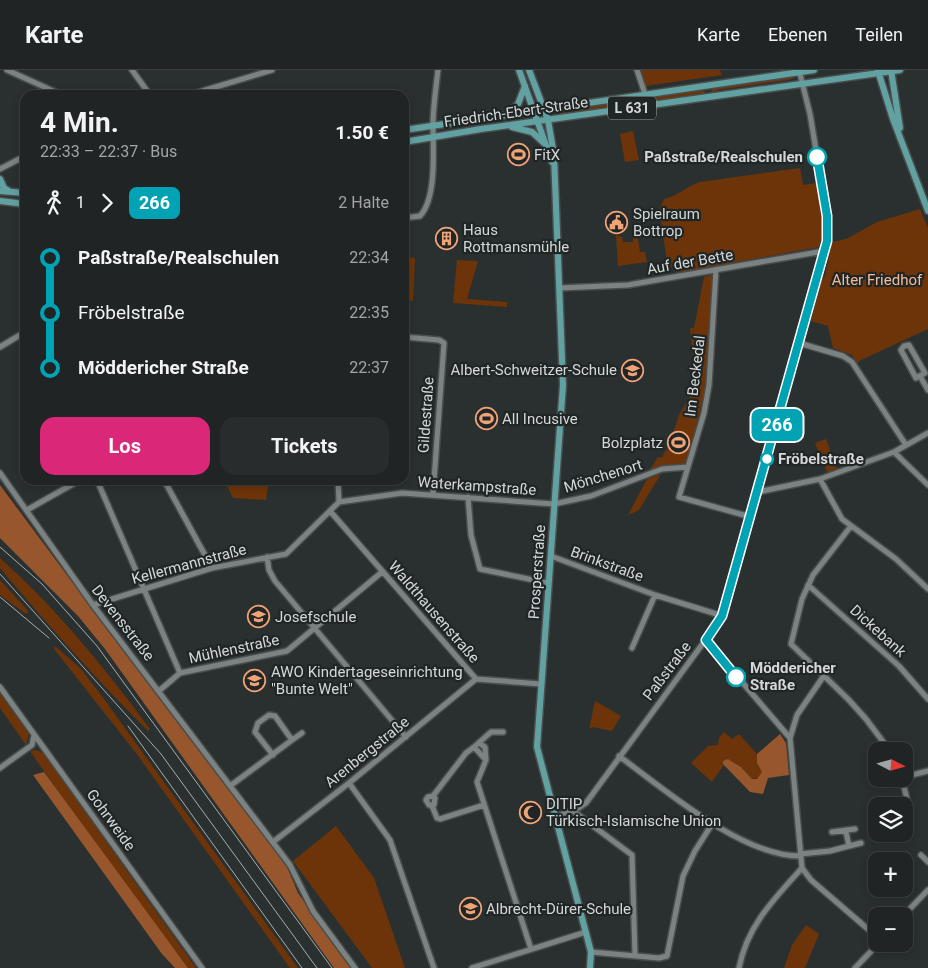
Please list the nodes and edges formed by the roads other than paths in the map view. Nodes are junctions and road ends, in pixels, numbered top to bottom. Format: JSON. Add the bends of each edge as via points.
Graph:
{"nodes":[{"id":1,"x":7,"y":70,"type":"edge"},
{"id":2,"x":132,"y":70,"type":"edge"},
{"id":3,"x":272,"y":70,"type":"edge"},
{"id":4,"x":438,"y":70,"type":"edge"},
{"id":5,"x":519,"y":70,"type":"edge"},
{"id":6,"x":529,"y":70,"type":"edge"},
{"id":7,"x":637,"y":70,"type":"edge"},
{"id":8,"x":814,"y":70,"type":"edge"},
{"id":9,"x":900,"y":70,"type":"edge"},
{"id":10,"x":799,"y":71,"type":"edge"},
{"id":11,"x":891,"y":71,"type":"edge"},
{"id":12,"x":878,"y":72,"type":"edge"},
{"id":13,"x":802,"y":83,"type":"junction"},
{"id":14,"x":525,"y":86,"type":"junction"},
{"id":15,"x":51,"y":90,"type":"edge"},
{"id":16,"x":146,"y":90,"type":"edge"},
{"id":17,"x":206,"y":90,"type":"edge"},
{"id":18,"x":645,"y":94,"type":"junction"},
{"id":19,"x":544,"y":108,"type":"junction"},
{"id":20,"x":534,"y":110,"type":"junction"},
{"id":21,"x":507,"y":113,"type":"junction"},
{"id":22,"x":548,"y":120,"type":"junction"},
{"id":23,"x":539,"y":121,"type":"junction"},
{"id":24,"x":433,"y":124,"type":"junction"},
{"id":25,"x":506,"y":126,"type":"junction"},
{"id":26,"x":409,"y":129,"type":"edge"},
{"id":27,"x":434,"y":136,"type":"junction"},
{"id":28,"x":409,"y":141,"type":"edge"},
{"id":29,"x":546,"y":144,"type":"junction"},
{"id":30,"x":902,"y":144,"type":"junction"},
{"id":31,"x":20,"y":158,"type":"edge"},
{"id":32,"x":555,"y":170,"type":"junction"},
{"id":33,"x":0,"y":174,"type":"edge"},
{"id":34,"x":0,"y":191,"type":"edge"},
{"id":35,"x":10,"y":191,"type":"junction"},
{"id":36,"x":20,"y":192,"type":"edge"},
{"id":37,"x":0,"y":201,"type":"edge"},
{"id":38,"x":20,"y":203,"type":"edge"},
{"id":39,"x":928,"y":211,"type":"edge"},
{"id":40,"x":409,"y":217,"type":"edge"},
{"id":41,"x":824,"y":251,"type":"junction"},
{"id":42,"x":716,"y":270,"type":"junction"},
{"id":43,"x":559,"y":288,"type":"junction"},
{"id":44,"x":20,"y":335,"type":"edge"},
{"id":45,"x":409,"y":337,"type":"edge"},
{"id":46,"x":799,"y":343,"type":"junction"},
{"id":47,"x":0,"y":348,"type":"edge"},
{"id":48,"x":920,"y":376,"type":"junction"},
{"id":49,"x":928,"y":390,"type":"edge"},
{"id":50,"x":928,"y":433,"type":"edge"},
{"id":51,"x":906,"y":445,"type":"junction"},
{"id":52,"x":894,"y":452,"type":"junction"},
{"id":53,"x":688,"y":467,"type":"junction"},
{"id":54,"x":0,"y":473,"type":"edge"},
{"id":55,"x":820,"y":479,"type":"junction"},
{"id":56,"x":71,"y":485,"type":"edge"},
{"id":57,"x":99,"y":485,"type":"edge"},
{"id":58,"x":167,"y":485,"type":"edge"},
{"id":59,"x":338,"y":485,"type":"edge"},
{"id":60,"x":928,"y":485,"type":"edge"},
{"id":61,"x":758,"y":492,"type":"junction"},
{"id":62,"x":433,"y":494,"type":"junction"},
{"id":63,"x":468,"y":497,"type":"junction"},
{"id":64,"x":338,"y":502,"type":"junction"},
{"id":65,"x":554,"y":504,"type":"junction"},
{"id":66,"x":27,"y":510,"type":"junction"},
{"id":67,"x":330,"y":511,"type":"junction"},
{"id":68,"x":751,"y":517,"type":"junction"},
{"id":69,"x":851,"y":526,"type":"junction"},
{"id":70,"x":550,"y":556,"type":"junction"},
{"id":71,"x":267,"y":557,"type":"junction"},
{"id":72,"x":212,"y":568,"type":"junction"},
{"id":73,"x":382,"y":572,"type":"junction"},
{"id":74,"x":548,"y":582,"type":"junction"},
{"id":75,"x":808,"y":585,"type":"junction"},
{"id":76,"x":144,"y":589,"type":"junction"},
{"id":77,"x":928,"y":589,"type":"edge"},
{"id":78,"x":655,"y":594,"type":"junction"},
{"id":79,"x":93,"y":605,"type":"junction"},
{"id":80,"x":722,"y":616,"type":"junction"},
{"id":81,"x":314,"y":629,"type":"junction"},
{"id":82,"x":706,"y":640,"type":"junction"},
{"id":83,"x":632,"y":648,"type":"dead end"},
{"id":84,"x":180,"y":673,"type":"junction"},
{"id":85,"x":824,"y":677,"type":"junction"},
{"id":86,"x":476,"y":679,"type":"junction"},
{"id":87,"x":541,"y":684,"type":"junction"},
{"id":88,"x":0,"y":687,"type":"edge"},
{"id":89,"x":160,"y":690,"type":"junction"},
{"id":90,"x":928,"y":699,"type":"edge"},
{"id":91,"x":503,"y":732,"type":"dead end"},
{"id":92,"x":302,"y":733,"type":"dead end"},
{"id":93,"x":34,"y":734,"type":"junction"},
{"id":94,"x":406,"y":737,"type":"junction"},
{"id":95,"x":790,"y":738,"type":"junction"},
{"id":96,"x":292,"y":740,"type":"junction"},
{"id":97,"x":883,"y":742,"type":"edge"},
{"id":98,"x":479,"y":743,"type":"junction"},
{"id":99,"x":474,"y":748,"type":"junction"},
{"id":100,"x":272,"y":755,"type":"junction"},
{"id":101,"x":619,"y":756,"type":"junction"},
{"id":102,"x":486,"y":760,"type":"junction"},
{"id":103,"x":0,"y":768,"type":"edge"},
{"id":104,"x":928,"y":771,"type":"edge"},
{"id":105,"x":913,"y":775,"type":"edge"},
{"id":106,"x":349,"y":783,"type":"junction"},
{"id":107,"x":230,"y":786,"type":"junction"},
{"id":108,"x":484,"y":805,"type":"junction"},
{"id":109,"x":573,"y":811,"type":"junction"},
{"id":110,"x":554,"y":817,"type":"junction"},
{"id":111,"x":712,"y":824,"type":"junction"},
{"id":112,"x":856,"y":829,"type":"dead end"},
{"id":113,"x":832,"y":832,"type":"dead end"},
{"id":114,"x":846,"y":832,"type":"junction"},
{"id":115,"x":273,"y":842,"type":"junction"},
{"id":116,"x":860,"y":843,"type":"dead end"},
{"id":117,"x":849,"y":846,"type":"junction"},
{"id":118,"x":801,"y":855,"type":"junction"},
{"id":119,"x":921,"y":855,"type":"dead end"},
{"id":120,"x":928,"y":862,"type":"edge"},
{"id":121,"x":802,"y":868,"type":"junction"},
{"id":122,"x":928,"y":890,"type":"edge"},
{"id":123,"x":912,"y":907,"type":"edge"},
{"id":124,"x":868,"y":929,"type":"edge"},
{"id":125,"x":586,"y":932,"type":"junction"},
{"id":126,"x":531,"y":949,"type":"junction"},
{"id":127,"x":591,"y":952,"type":"junction"},
{"id":128,"x":870,"y":952,"type":"edge"},
{"id":129,"x":635,"y":955,"type":"junction"},
{"id":130,"x":202,"y":968,"type":"edge"},
{"id":131,"x":355,"y":968,"type":"edge"},
{"id":132,"x":434,"y":968,"type":"edge"},
{"id":133,"x":472,"y":968,"type":"edge"},
{"id":134,"x":590,"y":968,"type":"edge"},
{"id":135,"x":739,"y":968,"type":"edge"},
{"id":136,"x":855,"y":968,"type":"edge"}],
"edges":[{"from":1,"to":15,"type":"street"},
{"from":2,"to":16,"type":"street"},
{"from":3,"to":17,"type":"street"},
{"from":4,"to":24,"type":"street"},
{"from":5,"to":14,"type":"main road","name":"Prosperstraße"},
{"from":6,"to":19,"type":"main road","name":"Prosperstraße"},
{"from":7,"to":18,"type":"street"},
{"from":8,"to":10,"type":"main road","name":"Friedrich-Ebert-Straße","number":"L 631"},
{"from":9,"to":11,"type":"main road","name":"Friedrich-Ebert-Straße"},
{"from":10,"to":13,"type":"street","name":"Paßstraße"},
{"from":10,"to":18,"type":"main road","name":"Friedrich-Ebert-Straße","number":"L 631"},
{"from":11,"to":12,"type":"main road","name":"Friedrich-Ebert-Straße"},
{"from":11,"to":30,"type":"main road"},
{"from":12,"to":13,"type":"main road","name":"Friedrich-Ebert-Straße","number":"L 631"},
{"from":12,"to":30,"type":"main road"},
{"from":13,"to":22,"type":"main road","name":"Friedrich-Ebert-Straße","number":"L 631"},
{"from":13,"to":41,"type":"street","name":"Paßstraße","via":[[829,231]]},
{"from":14,"to":20,"type":"main road","name":"Prosperstraße"},
{"from":14,"to":21,"type":"main road","via":[[518,104]]},
{"from":18,"to":19,"type":"main road","name":"Friedrich-Ebert-Straße","number":"L 631"},
{"from":19,"to":20,"type":"main road","name":"Friedrich-Ebert-Straße","number":"L 631"},
{"from":19,"to":22,"type":"main road","name":"Prosperstraße"},
{"from":20,"to":21,"type":"main road","name":"Friedrich-Ebert-Straße","number":"L 631"},
{"from":20,"to":23,"type":"main road","name":"Prosperstraße"},
{"from":21,"to":24,"type":"main road","name":"Friedrich-Ebert-Straße","number":"L 631"},
{"from":22,"to":23,"type":"main road","name":"Friedrich-Ebert-Straße","number":"L 631"},
{"from":22,"to":32,"type":"main road","name":"Prosperstraße"},
{"from":23,"to":25,"type":"main road","name":"Friedrich-Ebert-Straße","number":"L 631"},
{"from":23,"to":29,"type":"main road","name":"Prosperstraße"},
{"from":24,"to":26,"type":"main road","name":"Friedrich-Ebert-Straße","number":"L 631"},
{"from":24,"to":27,"type":"street"},
{"from":25,"to":27,"type":"main road","name":"Friedrich-Ebert-Straße","number":"L 631"},
{"from":25,"to":29,"type":"main road","via":[[532,132]]},
{"from":27,"to":28,"type":"main road","name":"Friedrich-Ebert-Straße","number":"L 631"},
{"from":27,"to":40,"type":"street","via":[[432,182],[427,204],[420,216]]},
{"from":29,"to":32,"type":"main road","name":"Prosperstraße"},
{"from":30,"to":39,"type":"main road"},
{"from":31,"to":33,"type":"street","via":[[8,164]]},
{"from":32,"to":43,"type":"main road","name":"Prosperstraße"},
{"from":33,"to":35,"type":"main road","via":[[4,188]]},
{"from":34,"to":35,"type":"main road"},
{"from":35,"to":36,"type":"main road"},
{"from":37,"to":38,"type":"main road"},
{"from":41,"to":42,"type":"street","name":"Auf der Bette"},
{"from":41,"to":46,"type":"street","name":"Paßstraße"},
{"from":42,"to":43,"type":"street","name":"Auf der Bette","via":[[628,285]]},
{"from":42,"to":53,"type":"street","name":"Im Beckedal","via":[[709,385]]},
{"from":43,"to":65,"type":"main road","name":"Prosperstraße","via":[[562,385]]},
{"from":44,"to":47,"type":"street"},
{"from":45,"to":62,"type":"street","name":"Gildestraße","via":[[443,342]]},
{"from":46,"to":51,"type":"street","via":[[843,356],[852,362]]},
{"from":46,"to":61,"type":"street","name":"Paßstraße"},
{"from":48,"to":48,"type":"street","via":[[925,373],[909,345],[904,346],[901,350],[916,378]]},
{"from":48,"to":49,"type":"street"},
{"from":50,"to":51,"type":"street"},
{"from":51,"to":52,"type":"street"},
{"from":52,"to":55,"type":"street"},
{"from":52,"to":60,"type":"street"},
{"from":53,"to":65,"type":"street","name":"Mönchenort","via":[[662,469],[591,496]]},
{"from":53,"to":68,"type":"street","name":"Im Beckedal","via":[[679,497]]},
{"from":54,"to":66,"type":"street","name":"Devensstraße"},
{"from":55,"to":61,"type":"street"},
{"from":55,"to":69,"type":"street","via":[[835,510]]},
{"from":56,"to":66,"type":"street"},
{"from":57,"to":76,"type":"street"},
{"from":58,"to":72,"type":"street"},
{"from":59,"to":64,"type":"street"},
{"from":61,"to":68,"type":"street","name":"Paßstraße"},
{"from":62,"to":63,"type":"street","name":"Waterkampstraße"},
{"from":62,"to":64,"type":"street","name":"Waterkampstraße","via":[[390,493]]},
{"from":63,"to":65,"type":"street","name":"Waterkampstraße"},
{"from":63,"to":74,"type":"street","via":[[471,535],[480,569]]},
{"from":64,"to":67,"type":"street","name":"Kellermannstraße"},
{"from":65,"to":70,"type":"main road","name":"Prosperstraße"},
{"from":66,"to":79,"type":"street","name":"Devensstraße"},
{"from":67,"to":71,"type":"street","name":"Kellermannstraße","via":[[290,553]]},
{"from":67,"to":73,"type":"street","name":"Waldthausenstraße"},
{"from":68,"to":80,"type":"street","name":"Paßstraße"},
{"from":69,"to":75,"type":"street","via":[[824,558]]},
{"from":69,"to":77,"type":"street","via":[[896,559]]},
{"from":70,"to":74,"type":"main road","name":"Prosperstraße"},
{"from":70,"to":78,"type":"street","name":"Brinkstraße"},
{"from":71,"to":72,"type":"street","name":"Kellermannstraße"},
{"from":71,"to":81,"type":"street","via":[[275,581]]},
{"from":72,"to":76,"type":"street","name":"Kellermannstraße"},
{"from":73,"to":81,"type":"street","name":"Mühlenstraße"},
{"from":73,"to":86,"type":"street","name":"Waldthausenstraße"},
{"from":74,"to":87,"type":"main road","name":"Prosperstraße"},
{"from":75,"to":85,"type":"street","via":[[790,644]]},
{"from":75,"to":90,"type":"street","name":"Dickebank","via":[[899,666]]},
{"from":76,"to":79,"type":"street","name":"Kellermannstraße"},
{"from":76,"to":84,"type":"street"},
{"from":78,"to":80,"type":"street","name":"Brinkstraße"},
{"from":78,"to":83,"type":"street","name":"Brinkstraße"},
{"from":79,"to":89,"type":"street","name":"Devensstraße"},
{"from":80,"to":82,"type":"street","name":"Paßstraße"},
{"from":81,"to":84,"type":"street","name":"Mühlenstraße","via":[[287,651]]},
{"from":81,"to":94,"type":"street"},
{"from":82,"to":95,"type":"street"},
{"from":82,"to":101,"type":"street","name":"Paßstraße"},
{"from":84,"to":89,"type":"street","name":"Mühlenstraße"},
{"from":85,"to":95,"type":"street","via":[[797,715]]},
{"from":85,"to":97,"type":"street","via":[[866,719]]},
{"from":86,"to":87,"type":"street","name":"Waldthausenstraße"},
{"from":86,"to":94,"type":"street","name":"Arenbergstraße"},
{"from":87,"to":110,"type":"main road","name":"Prosperstraße","via":[[537,747]]},
{"from":88,"to":93,"type":"street","name":"Gohrweide"},
{"from":89,"to":107,"type":"street","name":"Devensstraße"},
{"from":91,"to":98,"type":"street","via":[[491,732]]},
{"from":92,"to":96,"type":"street"},
{"from":93,"to":103,"type":"street","via":[[32,745]]},
{"from":93,"to":130,"type":"street","name":"Gohrweide"},
{"from":94,"to":106,"type":"street","name":"Arenbergstraße"},
{"from":95,"to":118,"type":"street"},
{"from":96,"to":100,"type":"street"},
{"from":96,"to":100,"type":"street","via":[[275,716],[258,723],[255,732]]},
{"from":98,"to":99,"type":"street"},
{"from":98,"to":102,"type":"street","via":[[485,747]]},
{"from":99,"to":102,"type":"street"},
{"from":99,"to":108,"type":"street","via":[[426,800],[440,819]]},
{"from":100,"to":107,"type":"street"},
{"from":101,"to":109,"type":"street","name":"Paßstraße","via":[[586,803]]},
{"from":101,"to":111,"type":"street"},
{"from":102,"to":108,"type":"street","via":[[477,782]]},
{"from":104,"to":105,"type":"street"},
{"from":106,"to":115,"type":"street","name":"Arenbergstraße"},
{"from":106,"to":132,"type":"street","via":[[390,840]]},
{"from":107,"to":115,"type":"street","name":"Devensstraße"},
{"from":108,"to":126,"type":"street"},
{"from":109,"to":110,"type":"street","name":"Paßstraße"},
{"from":109,"to":129,"type":"street","via":[[632,855]]},
{"from":110,"to":125,"type":"main road","name":"Prosperstraße"},
{"from":111,"to":118,"type":"street","via":[[774,853]]},
{"from":111,"to":129,"type":"street","via":[[683,876],[667,956]]},
{"from":112,"to":114,"type":"street"},
{"from":113,"to":114,"type":"street"},
{"from":114,"to":117,"type":"street"},
{"from":115,"to":131,"type":"street","name":"Devensstraße","via":[[290,865],[313,911]]},
{"from":116,"to":117,"type":"street"},
{"from":117,"to":118,"type":"street"},
{"from":118,"to":121,"type":"street"},
{"from":119,"to":120,"type":"street"},
{"from":121,"to":124,"type":"street","via":[[811,880]]},
{"from":121,"to":135,"type":"street","via":[[757,919],[744,947]]},
{"from":122,"to":123,"type":"street"},
{"from":125,"to":126,"type":"street"},
{"from":125,"to":127,"type":"main road","name":"Prosperstraße"},
{"from":126,"to":133,"type":"street"},
{"from":127,"to":129,"type":"street"},
{"from":127,"to":134,"type":"main road","name":"Prosperstraße"},
{"from":128,"to":136,"type":"street"}]}
